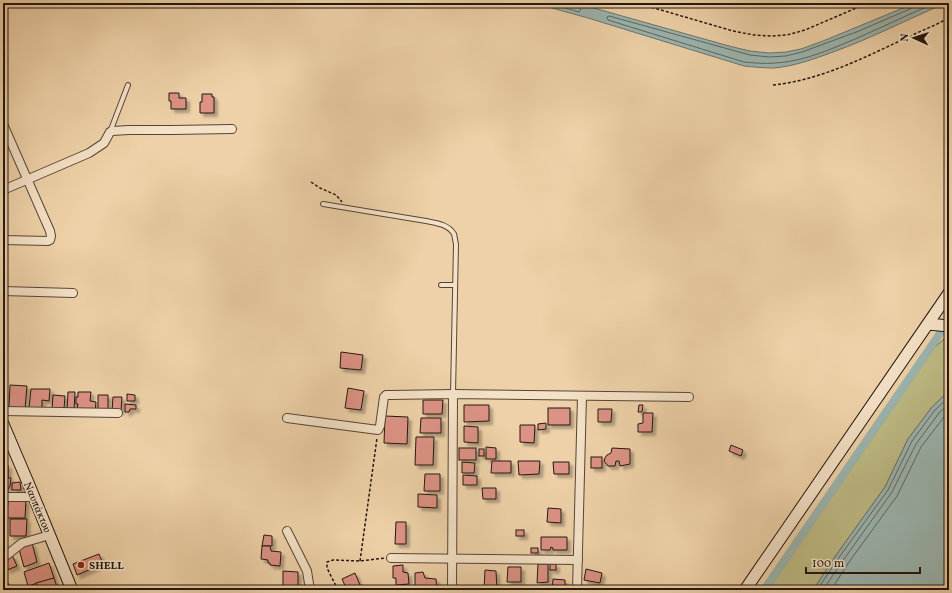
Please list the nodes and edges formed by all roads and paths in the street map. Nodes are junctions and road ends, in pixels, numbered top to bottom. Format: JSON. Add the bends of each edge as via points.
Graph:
{"nodes":[{"id":1,"x":637,"y":3,"type":"edge"},
{"id":2,"x":868,"y":3,"type":"edge"},
{"id":3,"x":949,"y":18,"type":"edge"},
{"id":4,"x":128,"y":85,"type":"dead end"},
{"id":5,"x":773,"y":85,"type":"dead end"},
{"id":6,"x":3,"y":124,"type":"edge"},
{"id":7,"x":232,"y":129,"type":"dead end"},
{"id":8,"x":110,"y":132,"type":"junction"},
{"id":9,"x":27,"y":180,"type":"junction"},
{"id":10,"x":312,"y":182,"type":"dead end"},
{"id":11,"x":3,"y":190,"type":"edge"},
{"id":12,"x":323,"y":204,"type":"dead end"},
{"id":13,"x":346,"y":208,"type":"junction"},
{"id":14,"x":3,"y":240,"type":"edge"},
{"id":15,"x":441,"y":285,"type":"dead end"},
{"id":16,"x":455,"y":285,"type":"junction"},
{"id":17,"x":3,"y":291,"type":"edge"},
{"id":18,"x":73,"y":293,"type":"dead end"},
{"id":19,"x":949,"y":293,"type":"edge"},
{"id":20,"x":928,"y":324,"type":"junction"},
{"id":21,"x":949,"y":326,"type":"edge"},
{"id":22,"x":453,"y":394,"type":"junction"},
{"id":23,"x":582,"y":396,"type":"junction"},
{"id":24,"x":689,"y":397,"type":"dead end"},
{"id":25,"x":3,"y":411,"type":"edge"},
{"id":26,"x":118,"y":413,"type":"dead end"},
{"id":27,"x":288,"y":418,"type":"dead end"},
{"id":28,"x":3,"y":424,"type":"edge"},
{"id":29,"x":378,"y":430,"type":"junction"},
{"id":30,"x":3,"y":497,"type":"edge"},
{"id":31,"x":34,"y":497,"type":"junction"},
{"id":32,"x":287,"y":531,"type":"dead end"},
{"id":33,"x":50,"y":535,"type":"junction"},
{"id":34,"x":3,"y":558,"type":"edge"},
{"id":35,"x":391,"y":558,"type":"joint"},
{"id":36,"x":453,"y":558,"type":"junction"},
{"id":37,"x":578,"y":560,"type":"junction"},
{"id":38,"x":360,"y":561,"type":"junction"},
{"id":39,"x":72,"y":590,"type":"edge"},
{"id":40,"x":310,"y":590,"type":"edge"},
{"id":41,"x":338,"y":590,"type":"edge"},
{"id":42,"x":452,"y":590,"type":"edge"},
{"id":43,"x":577,"y":590,"type":"edge"},
{"id":44,"x":746,"y":590,"type":"edge"}],
"edges":[{"from":1,"to":2,"type":"path","via":[[733,31],[771,36],[805,30]]},
{"from":3,"to":5,"type":"path","via":[[837,69],[810,78]]},
{"from":4,"to":8,"type":"lane"},
{"from":6,"to":9,"type":"street"},
{"from":7,"to":8,"type":"street"},
{"from":8,"to":9,"type":"street","via":[[104,143],[93,151]]},
{"from":9,"to":11,"type":"street"},
{"from":9,"to":14,"type":"street","via":[[50,231],[50,241]]},
{"from":10,"to":13,"type":"path","via":[[336,195]]},
{"from":12,"to":13,"type":"lane"},
{"from":13,"to":16,"type":"lane","via":[[426,221],[450,229],[456,244]]},
{"from":15,"to":16,"type":"lane"},
{"from":16,"to":22,"type":"lane"},
{"from":17,"to":18,"type":"street"},
{"from":19,"to":20,"type":"street"},
{"from":20,"to":21,"type":"street"},
{"from":20,"to":44,"type":"street"},
{"from":22,"to":23,"type":"street"},
{"from":22,"to":29,"type":"street","via":[[386,395],[383,399]]},
{"from":22,"to":36,"type":"street"},
{"from":23,"to":24,"type":"street"},
{"from":23,"to":37,"type":"street"},
{"from":25,"to":26,"type":"street"},
{"from":27,"to":29,"type":"street"},
{"from":28,"to":31,"type":"street","name":"Ναυπάκτου"},
{"from":29,"to":38,"type":"path"},
{"from":30,"to":31,"type":"street"},
{"from":31,"to":33,"type":"street","name":"Ναυπάκτου"},
{"from":32,"to":40,"type":"street","via":[[307,571]]},
{"from":33,"to":34,"type":"street","via":[[22,543]]},
{"from":33,"to":39,"type":"street","name":"Ναυπάκτου"},
{"from":35,"to":36,"type":"street"},
{"from":35,"to":38,"type":"path"},
{"from":36,"to":37,"type":"street"},
{"from":36,"to":42,"type":"street"},
{"from":37,"to":43,"type":"street"},
{"from":38,"to":41,"type":"path","via":[[327,562],[327,568]]}]}
